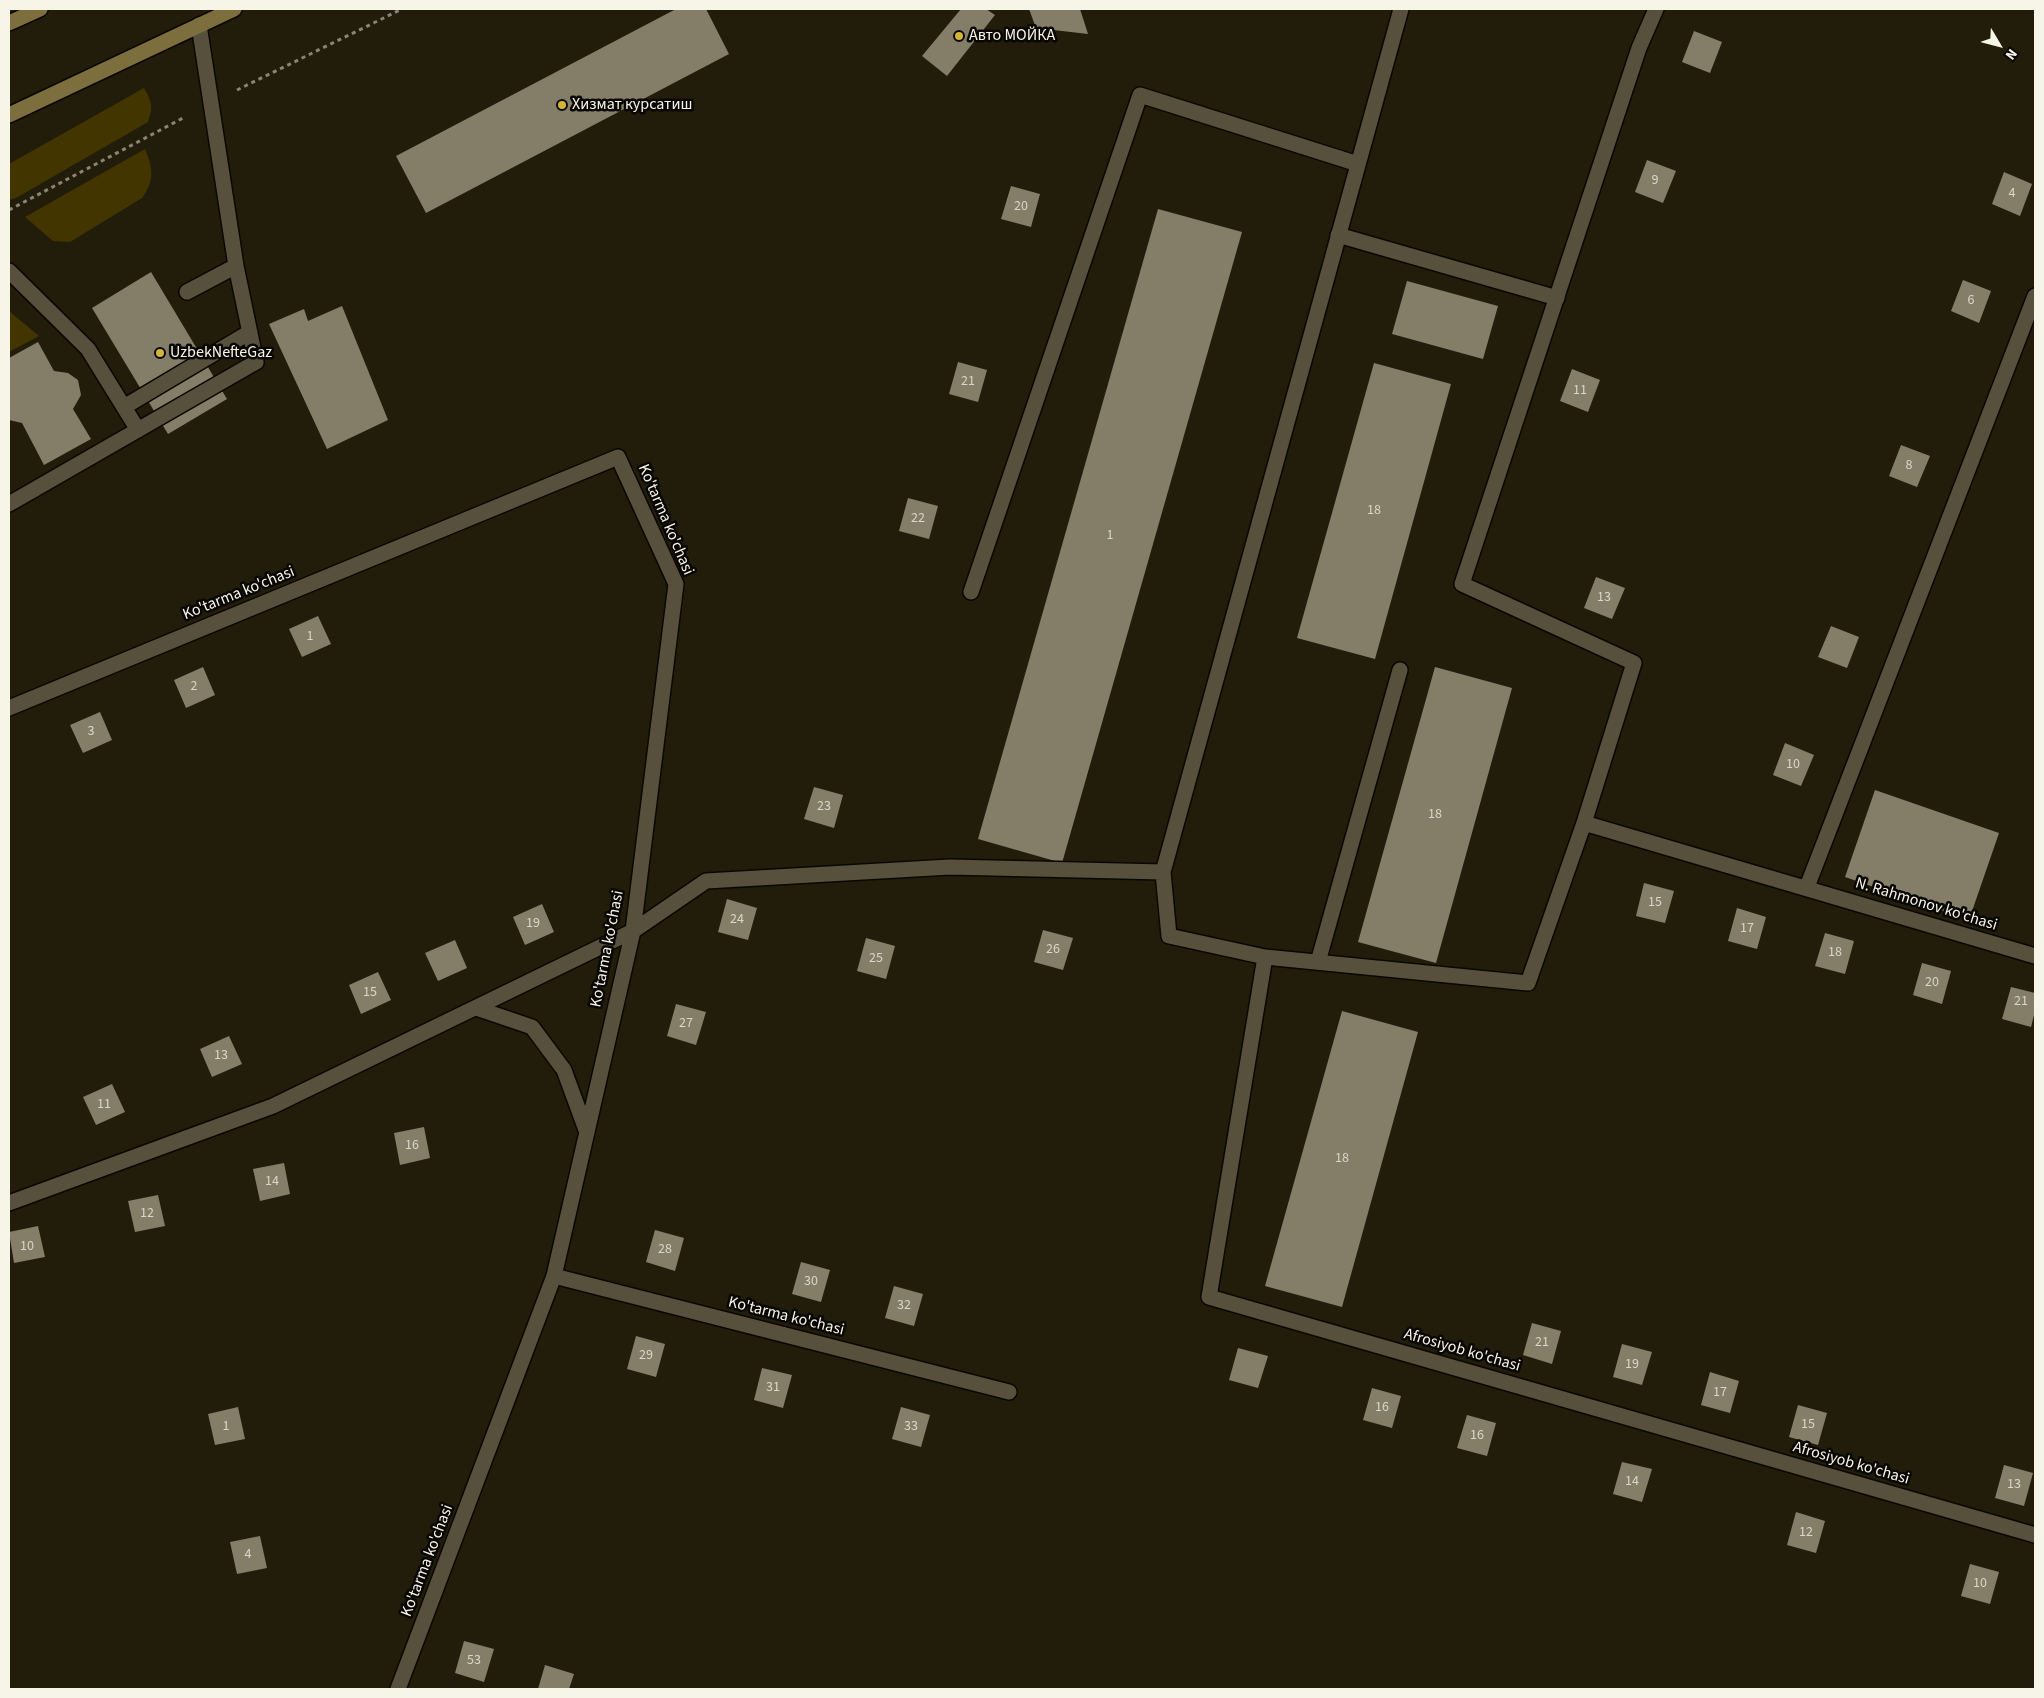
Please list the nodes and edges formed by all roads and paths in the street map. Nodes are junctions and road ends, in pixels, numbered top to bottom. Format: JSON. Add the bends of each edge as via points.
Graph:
{"nodes":[{"id":1,"x":40,"y":9,"type":"edge"},
{"id":2,"x":234,"y":9,"type":"edge"},
{"id":3,"x":1401,"y":9,"type":"edge"},
{"id":4,"x":1656,"y":9,"type":"edge"},
{"id":5,"x":9,"y":23,"type":"edge"},
{"id":6,"x":199,"y":25,"type":"junction"},
{"id":7,"x":9,"y":115,"type":"edge"},
{"id":8,"x":1358,"y":164,"type":"junction"},
{"id":9,"x":1338,"y":235,"type":"junction"},
{"id":10,"x":236,"y":266,"type":"junction"},
{"id":11,"x":9,"y":271,"type":"edge"},
{"id":12,"x":187,"y":292,"type":"dead end"},
{"id":13,"x":2035,"y":296,"type":"edge"},
{"id":14,"x":1557,"y":298,"type":"junction"},
{"id":15,"x":250,"y":332,"type":"junction"},
{"id":16,"x":124,"y":407,"type":"junction"},
{"id":17,"x":138,"y":430,"type":"junction"},
{"id":18,"x":9,"y":504,"type":"edge"},
{"id":19,"x":971,"y":592,"type":"dead end"},
{"id":20,"x":1400,"y":670,"type":"dead end"},
{"id":21,"x":9,"y":708,"type":"edge"},
{"id":22,"x":1584,"y":823,"type":"junction"},
{"id":23,"x":1163,"y":872,"type":"junction"},
{"id":24,"x":1807,"y":888,"type":"junction"},
{"id":25,"x":633,"y":931,"type":"junction"},
{"id":26,"x":2035,"y":956,"type":"edge"},
{"id":27,"x":1266,"y":957,"type":"junction"},
{"id":28,"x":1318,"y":962,"type":"junction"},
{"id":29,"x":476,"y":1008,"type":"junction"},
{"id":30,"x":586,"y":1130,"type":"junction"},
{"id":31,"x":9,"y":1203,"type":"edge"},
{"id":32,"x":554,"y":1276,"type":"junction"},
{"id":33,"x":1009,"y":1392,"type":"dead end"},
{"id":34,"x":2035,"y":1535,"type":"edge"},
{"id":35,"x":398,"y":1689,"type":"edge"}],
"edges":[{"from":1,"to":5,"type":"main road"},
{"from":2,"to":6,"type":"main road"},
{"from":3,"to":8,"type":"street"},
{"from":4,"to":14,"type":"street","via":[[1639,48]]},
{"from":6,"to":7,"type":"main road"},
{"from":6,"to":10,"type":"street"},
{"from":8,"to":9,"type":"street"},
{"from":8,"to":19,"type":"street","via":[[1140,95]]},
{"from":9,"to":14,"type":"street"},
{"from":9,"to":23,"type":"street"},
{"from":10,"to":12,"type":"street"},
{"from":10,"to":15,"type":"street"},
{"from":11,"to":16,"type":"street","via":[[88,349]]},
{"from":13,"to":24,"type":"street"},
{"from":14,"to":22,"type":"street","via":[[1462,584],[1634,663]]},
{"from":15,"to":16,"type":"street"},
{"from":15,"to":17,"type":"street","via":[[256,362]]},
{"from":16,"to":17,"type":"street"},
{"from":17,"to":18,"type":"street"},
{"from":20,"to":28,"type":"street"},
{"from":21,"to":25,"type":"street","name":"Ko'tarma ko'chasi","via":[[618,456],[676,584]]},
{"from":22,"to":24,"type":"street","name":"N. Rahmonov ko'chasi"},
{"from":22,"to":28,"type":"street","via":[[1528,983]]},
{"from":23,"to":25,"type":"street","via":[[950,867],[706,881]]},
{"from":23,"to":27,"type":"street","via":[[1168,936]]},
{"from":24,"to":26,"type":"street","name":"N. Rahmonov ko'chasi"},
{"from":25,"to":29,"type":"street"},
{"from":25,"to":30,"type":"street","name":"Ko'tarma ko'chasi"},
{"from":27,"to":28,"type":"street"},
{"from":27,"to":34,"type":"street","name":"Afrosiyob ko'chasi","via":[[1209,1297]]},
{"from":29,"to":30,"type":"street","via":[[532,1027],[564,1070]]},
{"from":29,"to":31,"type":"street","via":[[273,1106]]},
{"from":30,"to":32,"type":"street","name":"Ko'tarma ko'chasi"},
{"from":32,"to":33,"type":"street","name":"Ko'tarma ko'chasi"},
{"from":32,"to":35,"type":"street","name":"Ko'tarma ko'chasi"}]}
